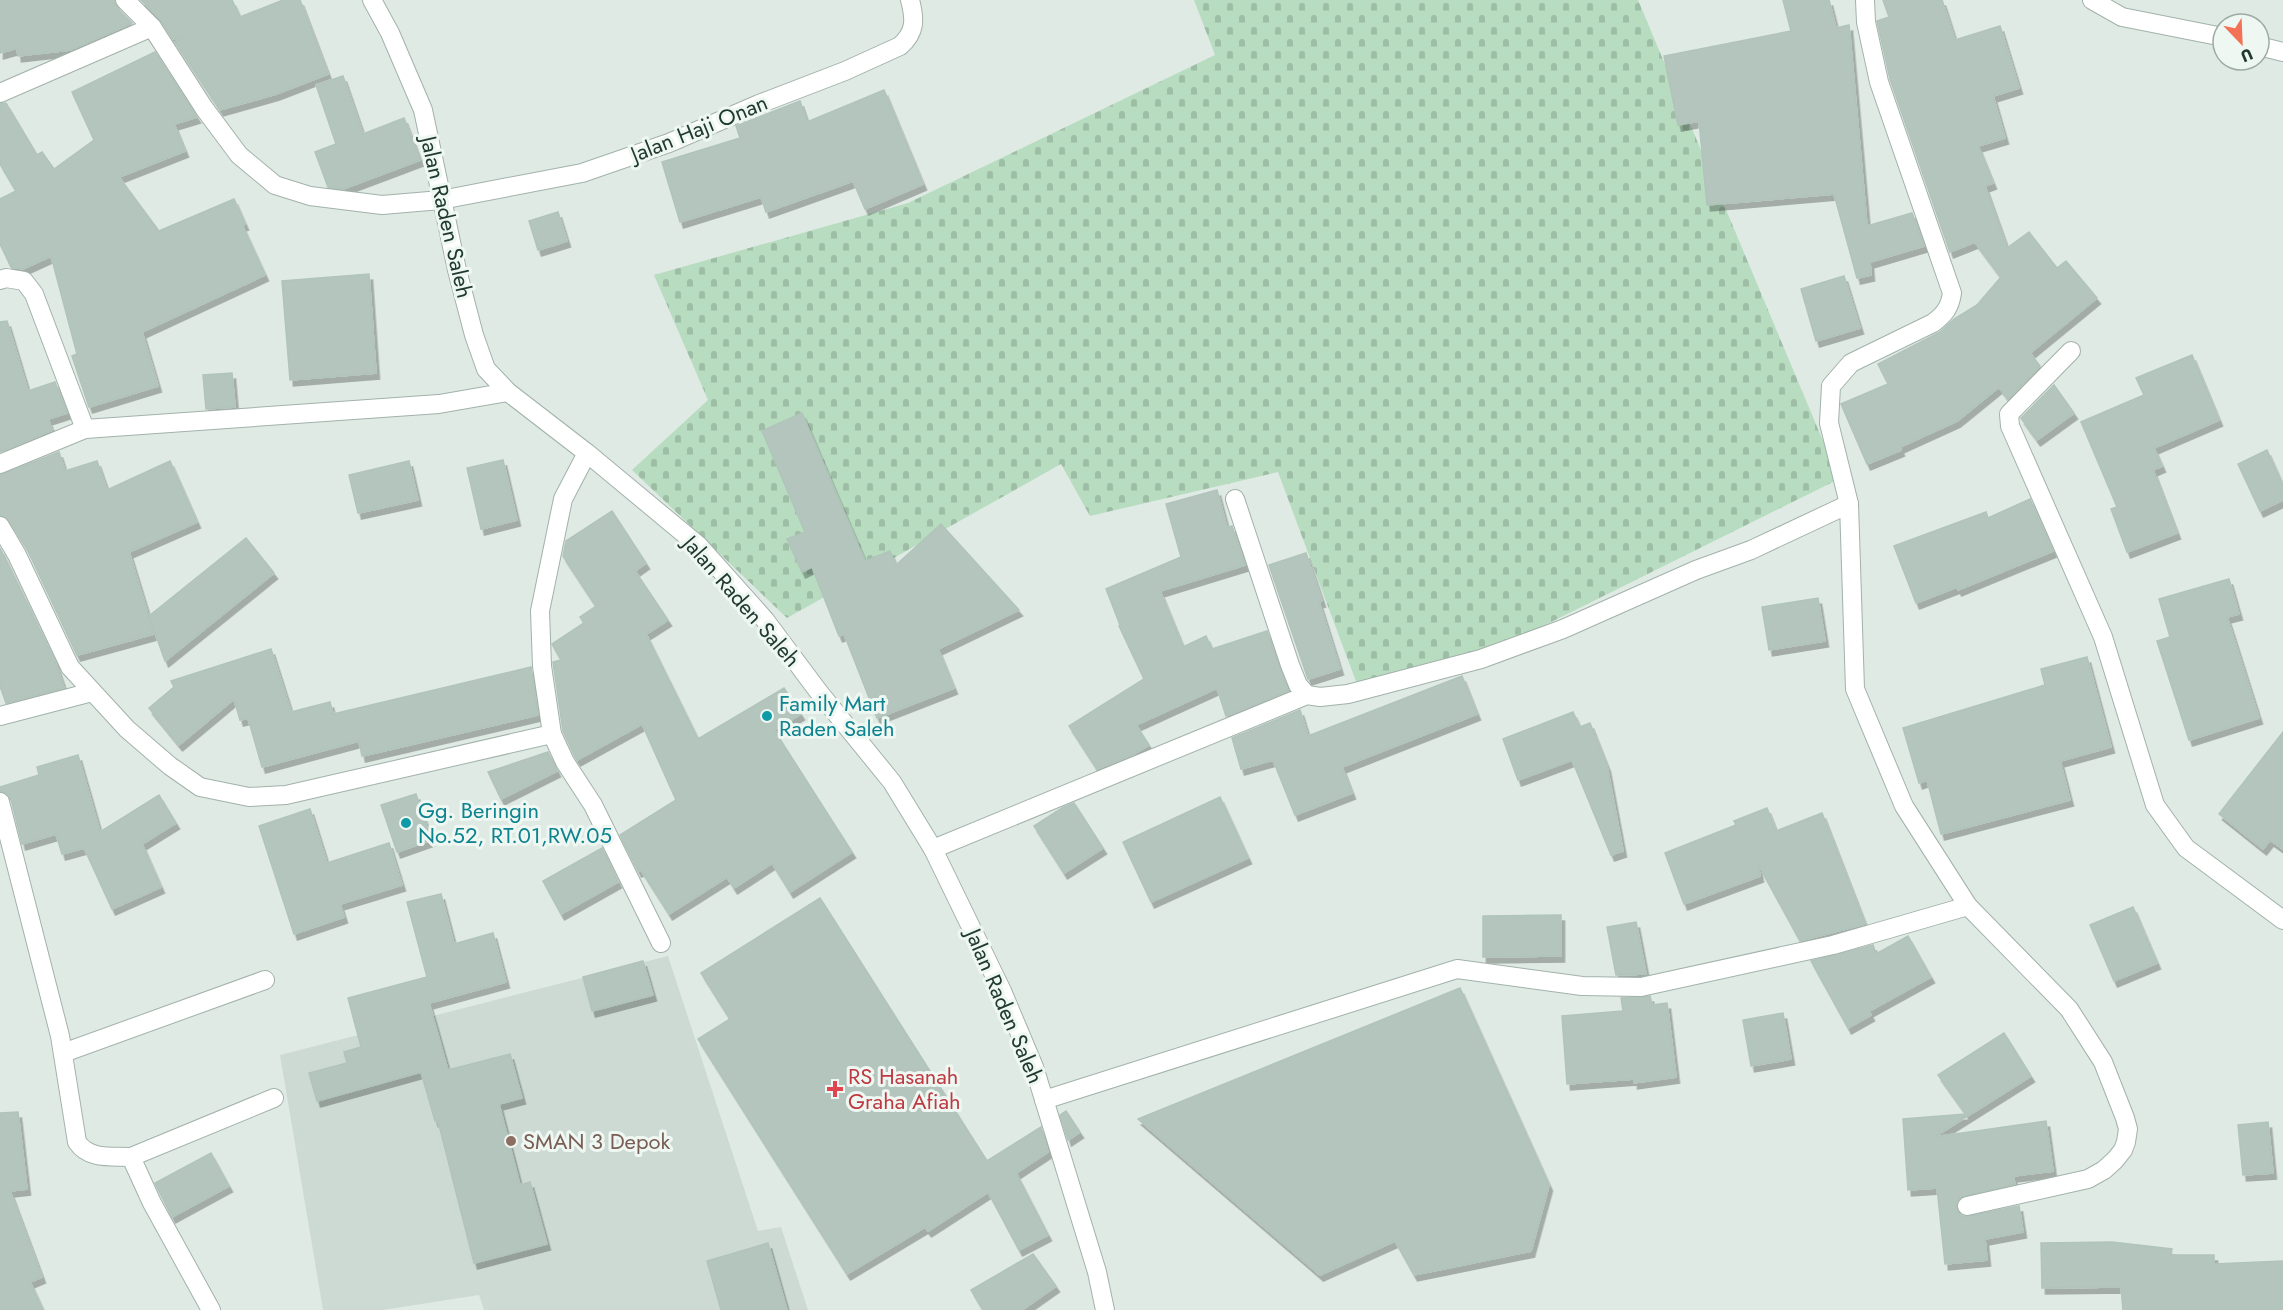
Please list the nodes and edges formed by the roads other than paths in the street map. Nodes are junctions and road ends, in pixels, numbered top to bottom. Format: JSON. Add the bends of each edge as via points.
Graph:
{"nodes":[{"id":1,"x":125,"y":0,"type":"edge"},
{"id":2,"x":372,"y":0,"type":"edge"},
{"id":3,"x":910,"y":0,"type":"edge"},
{"id":4,"x":1865,"y":0,"type":"edge"},
{"id":5,"x":2092,"y":0,"type":"edge"},
{"id":6,"x":152,"y":27,"type":"junction"},
{"id":7,"x":2211,"y":35,"type":"edge"},
{"id":8,"x":0,"y":93,"type":"edge"},
{"id":9,"x":441,"y":200,"type":"junction"},
{"id":10,"x":0,"y":280,"type":"edge"},
{"id":11,"x":2071,"y":351,"type":"dead end"},
{"id":12,"x":507,"y":392,"type":"junction"},
{"id":13,"x":85,"y":429,"type":"junction"},
{"id":14,"x":587,"y":453,"type":"junction"},
{"id":15,"x":0,"y":464,"type":"edge"},
{"id":16,"x":1235,"y":499,"type":"dead end"},
{"id":17,"x":1849,"y":504,"type":"junction"},
{"id":18,"x":0,"y":526,"type":"edge"},
{"id":19,"x":92,"y":692,"type":"junction"},
{"id":20,"x":1307,"y":695,"type":"junction"},
{"id":21,"x":0,"y":716,"type":"edge"},
{"id":22,"x":552,"y":734,"type":"junction"},
{"id":23,"x":0,"y":802,"type":"edge"},
{"id":24,"x":933,"y":849,"type":"junction"},
{"id":25,"x":1968,"y":906,"type":"junction"},
{"id":26,"x":2283,"y":920,"type":"edge"},
{"id":27,"x":661,"y":943,"type":"dead end"},
{"id":28,"x":265,"y":980,"type":"dead end"},
{"id":29,"x":63,"y":1053,"type":"junction"},
{"id":30,"x":274,"y":1098,"type":"dead end"},
{"id":31,"x":1044,"y":1100,"type":"junction"},
{"id":32,"x":131,"y":1157,"type":"junction"},
{"id":33,"x":1967,"y":1206,"type":"dead end"},
{"id":34,"x":211,"y":1310,"type":"edge"},
{"id":35,"x":1105,"y":1310,"type":"edge"}],
"edges":[{"from":1,"to":6,"type":"street","name":"Jalan Haji Onan"},
{"from":2,"to":9,"type":"street","name":"Jalan Raden Saleh","via":[[423,110]]},
{"from":3,"to":9,"type":"street","name":"Jalan Haji Onan","via":[[915,20],[907,40],[845,72],[669,143],[582,173]]},
{"from":4,"to":17,"type":"street","via":[[1879,82],[1952,293],[1950,304],[1939,319],[1851,363],[1831,386],[1829,423]]},
{"from":5,"to":7,"type":"street","via":[[2122,17]]},
{"from":6,"to":8,"type":"street"},
{"from":6,"to":9,"type":"street","name":"Jalan Haji Onan","via":[[239,155],[275,185],[310,196],[382,204]]},
{"from":9,"to":12,"type":"street","name":"Jalan Raden Saleh","via":[[474,335],[486,369]]},
{"from":10,"to":13,"type":"street","via":[[24,281],[34,294]]},
{"from":11,"to":26,"type":"street","via":[[2009,414],[2010,426],[2103,637],[2155,805],[2186,848]]},
{"from":12,"to":13,"type":"street","via":[[439,404]]},
{"from":12,"to":14,"type":"street","name":"Jalan Raden Saleh"},
{"from":13,"to":15,"type":"street"},
{"from":14,"to":22,"type":"street","via":[[563,499],[540,611],[542,666]]},
{"from":14,"to":24,"type":"street","name":"Jalan Raden Saleh","via":[[699,546],[765,620],[892,782]]},
{"from":16,"to":20,"type":"street","via":[[1290,665]]},
{"from":17,"to":20,"type":"street","via":[[1563,629],[1482,658],[1348,694]]},
{"from":17,"to":25,"type":"street","via":[[1856,689],[1904,806]]},
{"from":18,"to":19,"type":"street","via":[[70,667]]},
{"from":19,"to":21,"type":"street"},
{"from":19,"to":22,"type":"street","via":[[144,744],[200,787],[249,797],[286,795]]},
{"from":20,"to":24,"type":"street"},
{"from":22,"to":27,"type":"street","via":[[593,805]]},
{"from":23,"to":29,"type":"street"},
{"from":24,"to":31,"type":"street","name":"Jalan Raden Saleh","via":[[1002,991]]},
{"from":25,"to":31,"type":"street","via":[[1833,945],[1641,987],[1582,986],[1456,969]]},
{"from":25,"to":33,"type":"street","via":[[2069,1009],[2103,1062],[2128,1129],[2123,1150],[2088,1179]]},
{"from":28,"to":29,"type":"street"},
{"from":29,"to":32,"type":"street","via":[[77,1142],[94,1156]]},
{"from":30,"to":32,"type":"street"},
{"from":31,"to":35,"type":"street","name":"Jalan Raden Saleh"},
{"from":32,"to":34,"type":"street"}]}
